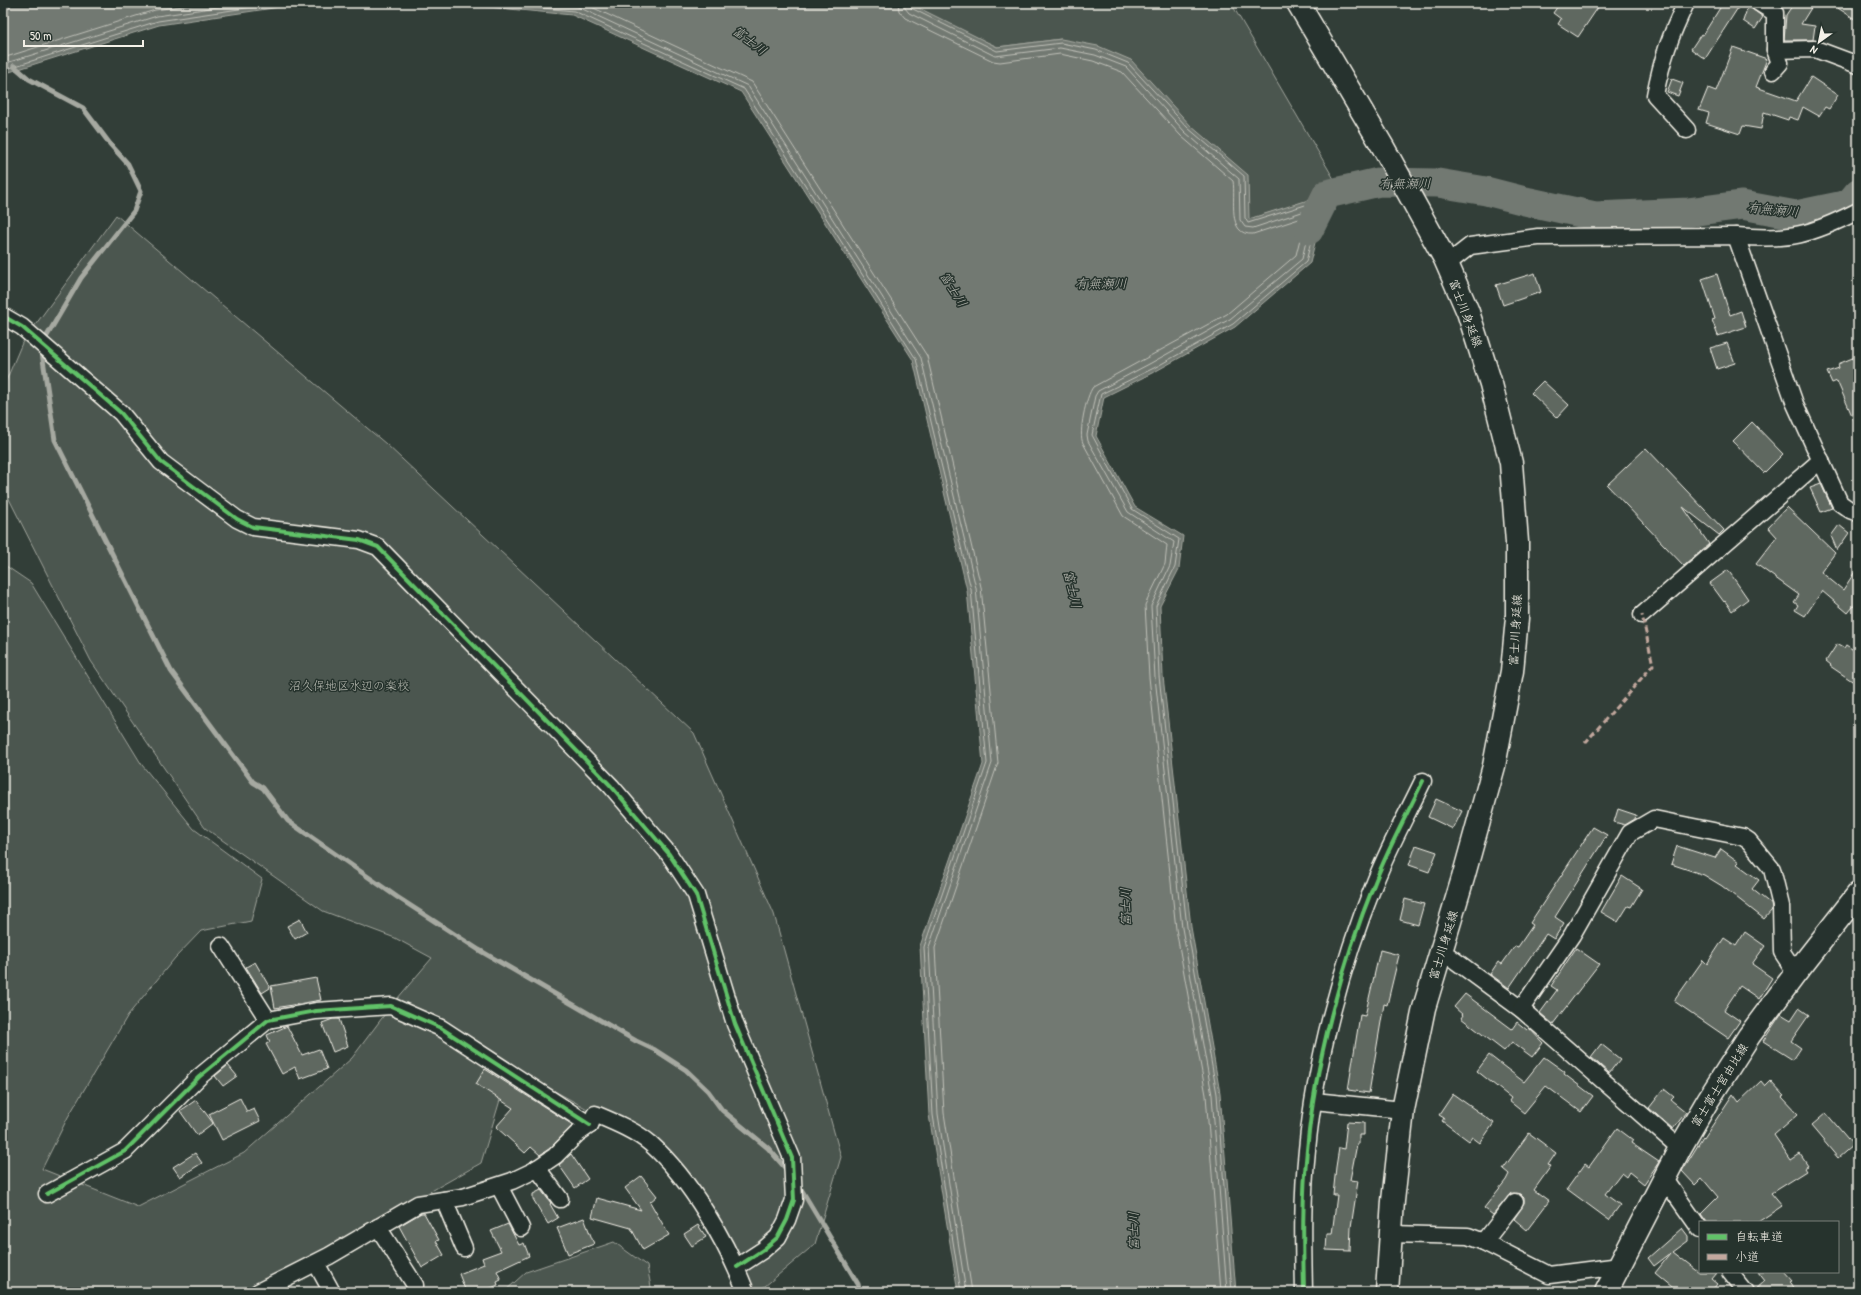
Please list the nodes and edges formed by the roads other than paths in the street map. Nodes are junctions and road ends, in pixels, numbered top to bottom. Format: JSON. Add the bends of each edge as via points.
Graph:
{"nodes":[{"id":1,"x":1298,"y":3,"type":"edge"},
{"id":2,"x":1686,"y":3,"type":"edge"},
{"id":3,"x":1759,"y":3,"type":"edge"},
{"id":4,"x":1775,"y":50,"type":"junction"},
{"id":5,"x":1858,"y":65,"type":"edge"},
{"id":6,"x":1772,"y":71,"type":"dead end"},
{"id":7,"x":1687,"y":130,"type":"dead end"},
{"id":8,"x":1858,"y":211,"type":"edge"},
{"id":9,"x":1736,"y":236,"type":"junction"},
{"id":10,"x":1446,"y":261,"type":"junction"},
{"id":11,"x":3,"y":316,"type":"edge"},
{"id":12,"x":1821,"y":460,"type":"junction"},
{"id":13,"x":1858,"y":513,"type":"edge"},
{"id":14,"x":1642,"y":615,"type":"dead end"},
{"id":15,"x":1423,"y":780,"type":"dead end"},
{"id":16,"x":1858,"y":894,"type":"edge"},
{"id":17,"x":221,"y":946,"type":"dead end"},
{"id":18,"x":1442,"y":951,"type":"junction"},
{"id":19,"x":1796,"y":973,"type":"junction"},
{"id":20,"x":1521,"y":1009,"type":"junction"},
{"id":21,"x":268,"y":1020,"type":"junction"},
{"id":22,"x":1314,"y":1101,"type":"junction"},
{"id":23,"x":1403,"y":1110,"type":"junction"},
{"id":24,"x":590,"y":1125,"type":"junction"},
{"id":25,"x":1680,"y":1148,"type":"junction"},
{"id":26,"x":537,"y":1168,"type":"junction"},
{"id":27,"x":1664,"y":1178,"type":"junction"},
{"id":28,"x":499,"y":1186,"type":"junction"},
{"id":29,"x":47,"y":1194,"type":"dead end"},
{"id":30,"x":560,"y":1199,"type":"dead end"},
{"id":31,"x":444,"y":1200,"type":"junction"},
{"id":32,"x":1514,"y":1202,"type":"dead end"},
{"id":33,"x":378,"y":1227,"type":"junction"},
{"id":34,"x":521,"y":1228,"type":"dead end"},
{"id":35,"x":1699,"y":1228,"type":"edge"},
{"id":36,"x":1391,"y":1234,"type":"junction"},
{"id":37,"x":1484,"y":1242,"type":"junction"},
{"id":38,"x":464,"y":1248,"type":"dead end"},
{"id":39,"x":316,"y":1263,"type":"junction"},
{"id":40,"x":1620,"y":1266,"type":"junction"},
{"id":41,"x":736,"y":1267,"type":"junction"},
{"id":42,"x":1731,"y":1273,"type":"edge"},
{"id":43,"x":415,"y":1285,"type":"dead end"},
{"id":44,"x":258,"y":1292,"type":"edge"},
{"id":45,"x":332,"y":1292,"type":"edge"},
{"id":46,"x":746,"y":1292,"type":"edge"},
{"id":47,"x":1304,"y":1292,"type":"edge"},
{"id":48,"x":1387,"y":1292,"type":"edge"},
{"id":49,"x":1606,"y":1292,"type":"edge"},
{"id":50,"x":1746,"y":1292,"type":"edge"}],
"edges":[{"from":1,"to":10,"type":"main road","name":"富士川身延線","via":[[1383,147]]},
{"from":2,"to":7,"type":"street","via":[[1662,59],[1655,95]]},
{"from":3,"to":4,"type":"street","via":[[1775,14]]},
{"from":4,"to":5,"type":"street","via":[[1814,49]]},
{"from":4,"to":6,"type":"street","via":[[1780,63]]},
{"from":8,"to":9,"type":"street","via":[[1826,228],[1792,237],[1762,239]]},
{"from":9,"to":10,"type":"street","via":[[1538,237],[1470,246]]},
{"from":9,"to":12,"type":"street","via":[[1795,404]]},
{"from":10,"to":18,"type":"main road","name":"富士川身延線","via":[[1468,312],[1491,384],[1511,463],[1517,542],[1518,618],[1512,671],[1494,766]]},
{"from":11,"to":41,"type":"street","via":[[22,327],[121,413],[161,462],[237,519],[253,527],[359,540],[378,547],[611,786],[669,854],[696,895],[735,1024],[792,1158],[794,1200],[787,1220],[778,1237]]},
{"from":12,"to":13,"type":"street","via":[[1840,503]]},
{"from":12,"to":14,"type":"street"},
{"from":15,"to":22,"type":"street","via":[[1375,882],[1352,946],[1334,1006]]},
{"from":16,"to":19,"type":"main road","name":"富士富士宮由比線"},
{"from":17,"to":21,"type":"street"},
{"from":18,"to":20,"type":"street"},
{"from":18,"to":23,"type":"main road","name":"富士川身延線","via":[[1424,1008]]},
{"from":19,"to":20,"type":"street","via":[[1782,952],[1781,906],[1772,869],[1749,841],[1743,837],[1654,819],[1630,833],[1572,935]]},
{"from":19,"to":25,"type":"main road","name":"富士富士宮由比線","via":[[1749,1036]]},
{"from":20,"to":25,"type":"street"},
{"from":21,"to":24,"type":"street","via":[[316,1011],[391,1006],[441,1028]]},
{"from":21,"to":29,"type":"street","via":[[199,1077],[125,1151]]},
{"from":22,"to":23,"type":"street"},
{"from":22,"to":47,"type":"street","via":[[1303,1201]]},
{"from":23,"to":36,"type":"main road","name":"富士川身延線"},
{"from":24,"to":26,"type":"street","via":[[555,1156]]},
{"from":24,"to":41,"type":"street","via":[[595,1114],[620,1125],[651,1144],[678,1174],[716,1228]]},
{"from":25,"to":27,"type":"main road","name":"富士富士宮由比線"},
{"from":26,"to":28,"type":"street"},
{"from":26,"to":30,"type":"street"},
{"from":27,"to":35,"type":"street"},
{"from":27,"to":40,"type":"main road","name":"富士富士宮由比線"},
{"from":28,"to":31,"type":"street","via":[[463,1198]]},
{"from":28,"to":34,"type":"street"},
{"from":31,"to":33,"type":"street","via":[[418,1204]]},
{"from":31,"to":38,"type":"street"},
{"from":32,"to":37,"type":"street"},
{"from":33,"to":39,"type":"street"},
{"from":33,"to":43,"type":"street"},
{"from":36,"to":37,"type":"street","via":[[1468,1236]]},
{"from":36,"to":48,"type":"main road","name":"富士川身延線"},
{"from":37,"to":40,"type":"street","via":[[1549,1274]]},
{"from":39,"to":44,"type":"street"},
{"from":39,"to":45,"type":"street"},
{"from":40,"to":49,"type":"main road","name":"富士富士宮由比線"},
{"from":41,"to":46,"type":"street"},
{"from":42,"to":50,"type":"street"}]}
